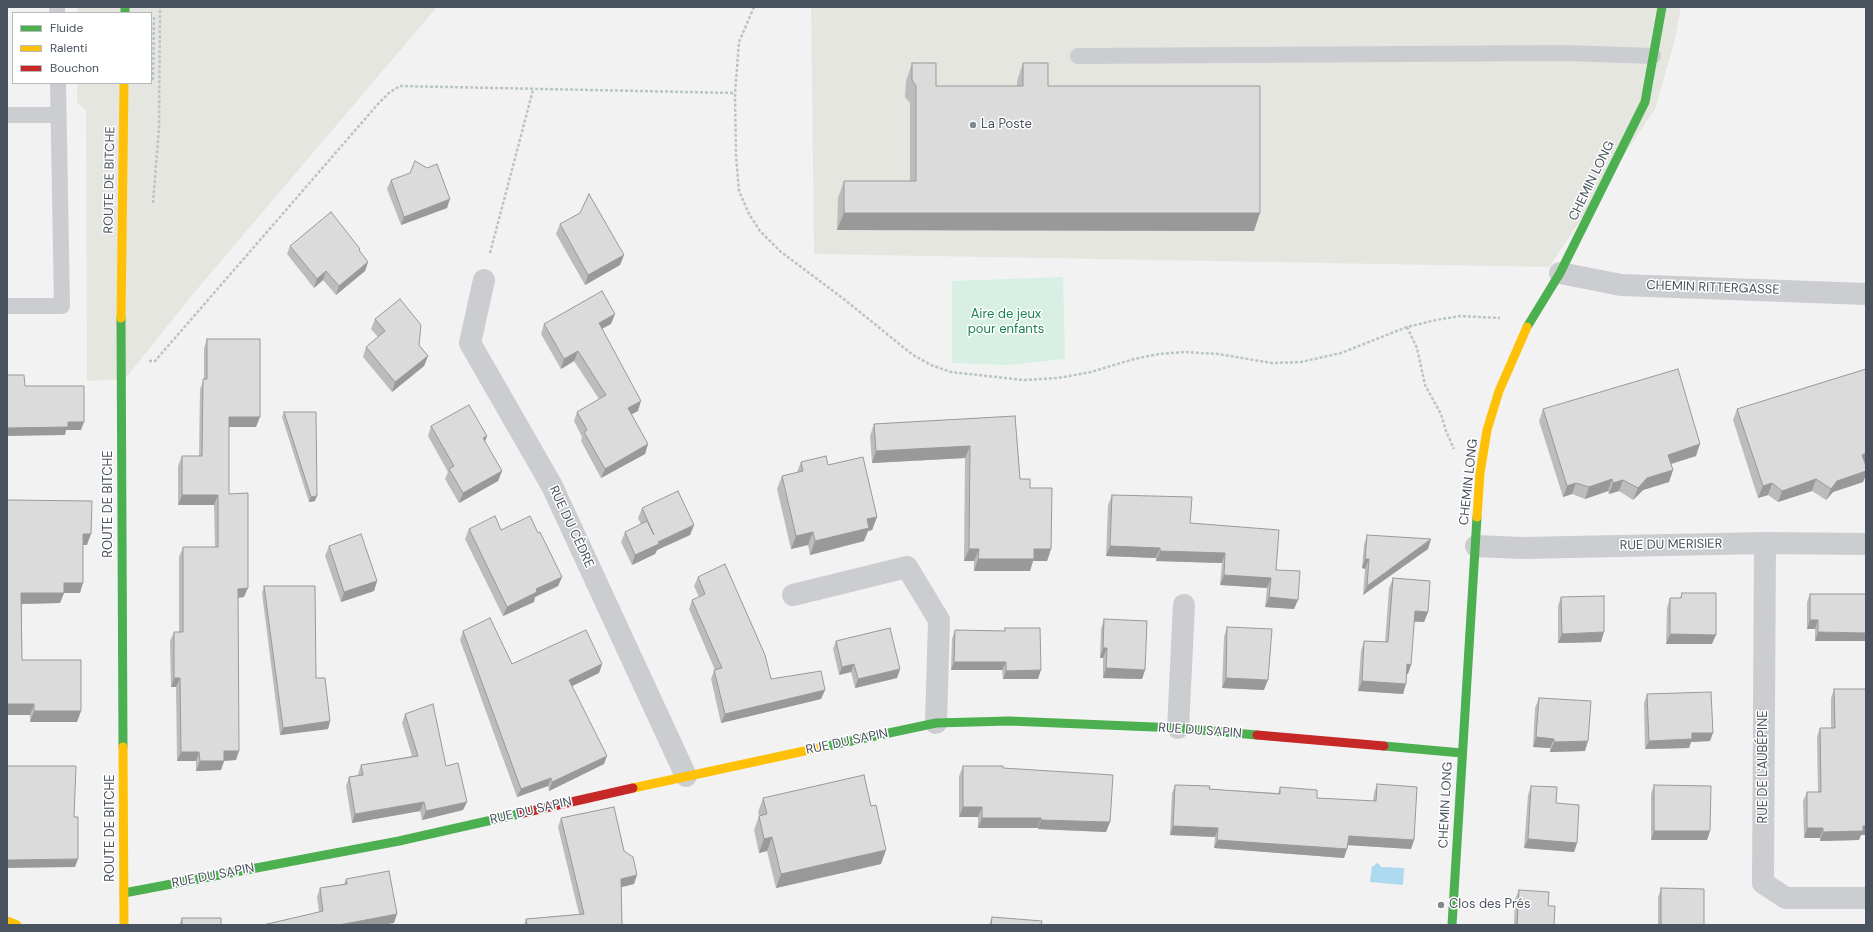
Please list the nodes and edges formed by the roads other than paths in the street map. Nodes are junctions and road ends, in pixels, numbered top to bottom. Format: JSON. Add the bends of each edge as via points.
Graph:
{"nodes":[{"id":1,"x":1662,"y":7,"type":"edge"},
{"id":2,"x":1078,"y":56,"type":"dead end"},
{"id":3,"x":1653,"y":56,"type":"junction"},
{"id":4,"x":58,"y":84,"type":"edge"},
{"id":5,"x":124,"y":84,"type":"edge"},
{"id":6,"x":7,"y":115,"type":"edge"},
{"id":7,"x":58,"y":115,"type":"junction"},
{"id":8,"x":1560,"y":274,"type":"junction"},
{"id":9,"x":484,"y":280,"type":"road end"},
{"id":10,"x":1866,"y":294,"type":"edge"},
{"id":11,"x":7,"y":306,"type":"edge"},
{"id":12,"x":1765,"y":543,"type":"junction"},
{"id":13,"x":1866,"y":544,"type":"edge"},
{"id":14,"x":1476,"y":546,"type":"junction"},
{"id":15,"x":793,"y":595,"type":"dead end"},
{"id":16,"x":1184,"y":605,"type":"dead end"},
{"id":17,"x":936,"y":723,"type":"junction"},
{"id":18,"x":1178,"y":728,"type":"junction"},
{"id":19,"x":1462,"y":753,"type":"junction"},
{"id":20,"x":686,"y":776,"type":"junction"},
{"id":21,"x":124,"y":893,"type":"junction"},
{"id":22,"x":1866,"y":898,"type":"edge"},
{"id":23,"x":7,"y":921,"type":"edge"},
{"id":24,"x":17,"y":925,"type":"edge"},
{"id":25,"x":124,"y":925,"type":"edge"},
{"id":26,"x":1452,"y":925,"type":"edge"}],
"edges":[{"from":1,"to":3,"type":"street","name":"CHEMIN LONG"},
{"from":2,"to":3,"type":"lane","via":[[1565,53]]},
{"from":3,"to":8,"type":"street","name":"CHEMIN LONG","via":[[1645,102]]},
{"from":4,"to":7,"type":"lane"},
{"from":5,"to":21,"type":"street","name":"ROUTE DE BITCHE","via":[[121,346]]},
{"from":6,"to":7,"type":"lane"},
{"from":7,"to":11,"type":"lane","via":[[62,306]]},
{"from":8,"to":10,"type":"street","name":"CHEMIN RITTERGASSE","via":[[1621,285]]},
{"from":8,"to":14,"type":"street","name":"CHEMIN LONG","via":[[1530,319],[1499,391],[1487,430],[1480,473]]},
{"from":9,"to":20,"type":"street","name":"RUE DU CÈDRE","via":[[470,343],[552,486]]},
{"from":12,"to":13,"type":"street","name":"RUE DU MERISIER"},
{"from":12,"to":14,"type":"street","name":"RUE DU MERISIER","via":[[1522,548]]},
{"from":12,"to":22,"type":"street","name":"RUE DE L'AUBÉPINE","via":[[1763,883],[1786,898]]},
{"from":14,"to":19,"type":"street","name":"CHEMIN LONG"},
{"from":15,"to":17,"type":"street","via":[[907,567],[939,620]]},
{"from":16,"to":18,"type":"street"},
{"from":17,"to":18,"type":"street","name":"RUE DU SAPIN","via":[[1009,721]]},
{"from":17,"to":20,"type":"street","name":"RUE DU SAPIN"},
{"from":18,"to":19,"type":"street","name":"RUE DU SAPIN"},
{"from":19,"to":26,"type":"street","name":"CHEMIN LONG"},
{"from":20,"to":21,"type":"street","name":"RUE DU SAPIN","via":[[399,841]]},
{"from":21,"to":25,"type":"street","name":"ROUTE DE BITCHE"},
{"from":23,"to":24,"type":"street"}]}
